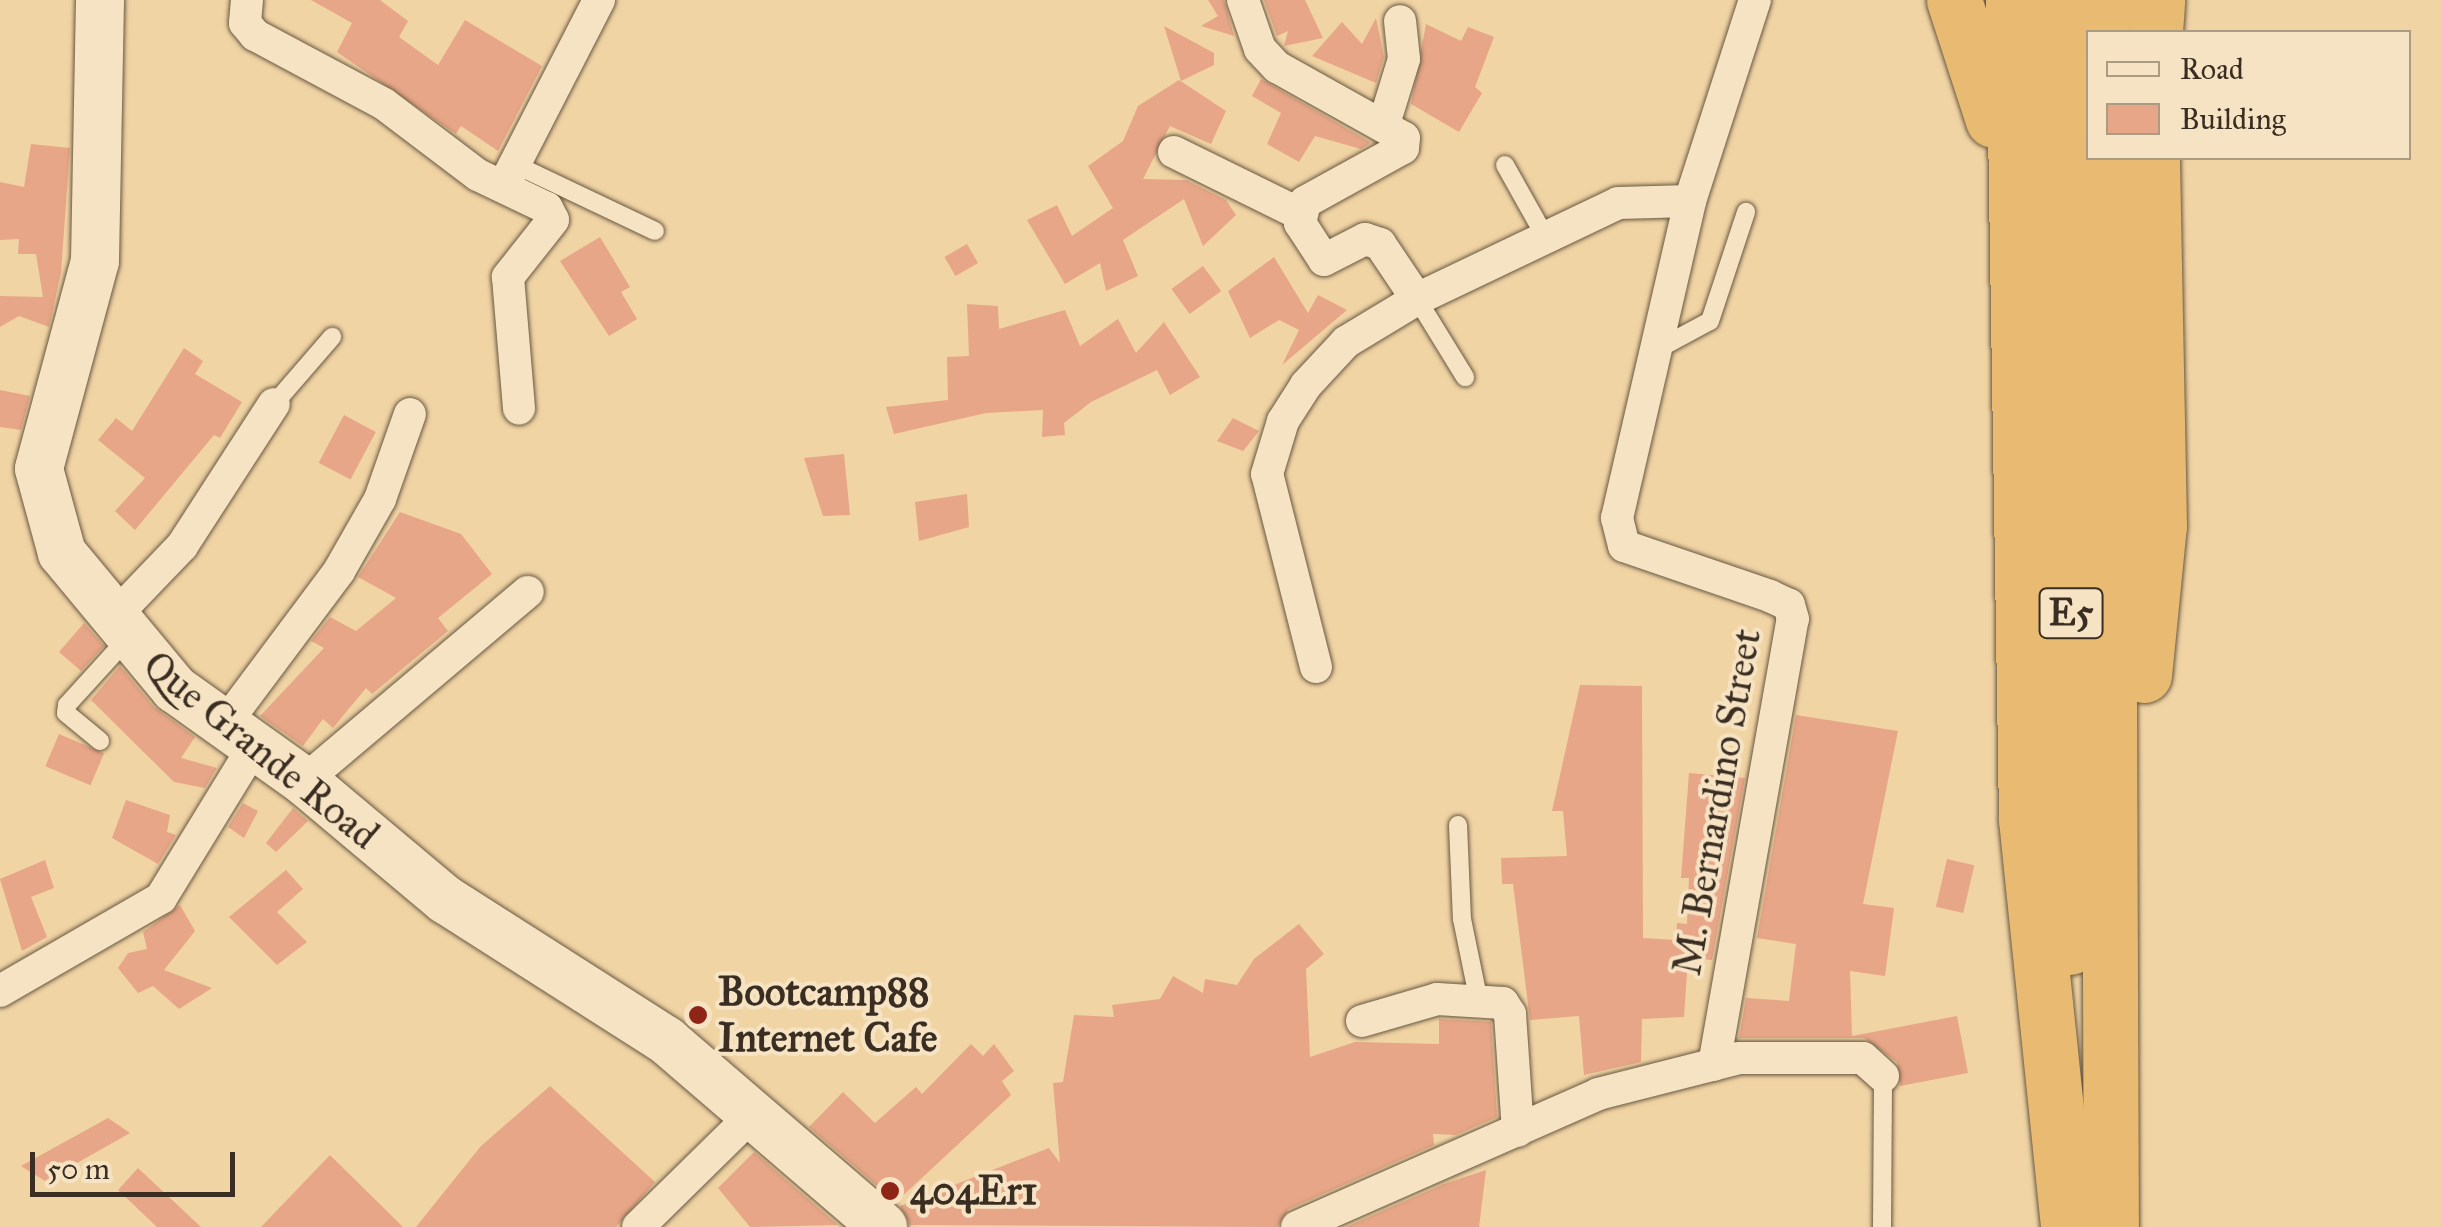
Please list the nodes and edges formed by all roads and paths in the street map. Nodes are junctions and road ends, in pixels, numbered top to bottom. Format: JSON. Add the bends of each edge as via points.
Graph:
{"nodes":[{"id":1,"x":100,"y":0,"type":"edge"},
{"id":2,"x":247,"y":0,"type":"edge"},
{"id":3,"x":599,"y":0,"type":"edge"},
{"id":4,"x":1243,"y":0,"type":"edge"},
{"id":5,"x":1755,"y":0,"type":"edge"},
{"id":6,"x":1954,"y":0,"type":"edge"},
{"id":7,"x":2013,"y":0,"type":"edge"},
{"id":8,"x":2065,"y":0,"type":"edge"},
{"id":9,"x":2104,"y":0,"type":"edge"},
{"id":10,"x":2148,"y":0,"type":"edge"},
{"id":11,"x":2157,"y":0,"type":"edge"},
{"id":12,"x":1400,"y":21,"type":"dead end"},
{"id":13,"x":2105,"y":30,"type":"edge"},
{"id":14,"x":2152,"y":30,"type":"edge"},
{"id":15,"x":2152,"y":30,"type":"edge"},
{"id":16,"x":1384,"y":124,"type":"junction"},
{"id":17,"x":1174,"y":152,"type":"dead end"},
{"id":18,"x":2107,"y":160,"type":"edge"},
{"id":19,"x":2152,"y":160,"type":"edge"},
{"id":20,"x":1505,"y":165,"type":"dead end"},
{"id":21,"x":509,"y":175,"type":"junction"},
{"id":22,"x":1690,"y":202,"type":"junction"},
{"id":23,"x":1746,"y":212,"type":"dead end"},
{"id":24,"x":1300,"y":214,"type":"junction"},
{"id":25,"x":655,"y":232,"type":"dead end"},
{"id":26,"x":1546,"y":238,"type":"junction"},
{"id":27,"x":1417,"y":298,"type":"junction"},
{"id":28,"x":332,"y":336,"type":"dead end"},
{"id":29,"x":1656,"y":350,"type":"junction"},
{"id":30,"x":1465,"y":377,"type":"dead end"},
{"id":31,"x":274,"y":404,"type":"joint"},
{"id":32,"x":2020,"y":405,"type":"junction"},
{"id":33,"x":518,"y":409,"type":"dead end"},
{"id":34,"x":410,"y":414,"type":"dead end"},
{"id":35,"x":528,"y":592,"type":"dead end"},
{"id":36,"x":119,"y":630,"type":"junction"},
{"id":37,"x":1316,"y":667,"type":"dead end"},
{"id":38,"x":239,"y":736,"type":"junction"},
{"id":39,"x":100,"y":741,"type":"dead end"},
{"id":40,"x":304,"y":780,"type":"junction"},
{"id":41,"x":1458,"y":825,"type":"dead end"},
{"id":42,"x":2114,"y":936,"type":"junction"},
{"id":43,"x":0,"y":991,"type":"edge"},
{"id":44,"x":1478,"y":997,"type":"junction"},
{"id":45,"x":1362,"y":1021,"type":"dead end"},
{"id":46,"x":1714,"y":1065,"type":"junction"},
{"id":47,"x":1883,"y":1076,"type":"joint"},
{"id":48,"x":755,"y":1112,"type":"junction"},
{"id":49,"x":1518,"y":1131,"type":"junction"},
{"id":50,"x":638,"y":1227,"type":"edge"},
{"id":51,"x":883,"y":1227,"type":"edge"},
{"id":52,"x":1296,"y":1227,"type":"edge"},
{"id":53,"x":1882,"y":1227,"type":"edge"},
{"id":54,"x":2069,"y":1227,"type":"edge"},
{"id":55,"x":2111,"y":1227,"type":"edge"}],
"edges":[{"from":1,"to":36,"type":"main road","name":"Que Grande Road","via":[[95,261],[40,469],[62,553]]},
{"from":2,"to":21,"type":"street","via":[[245,22],[255,35],[384,104],[478,175]]},
{"from":3,"to":21,"type":"street"},
{"from":4,"to":16,"type":"street","via":[[1260,50],[1278,67]]},
{"from":5,"to":22,"type":"street","name":"M. Bernardino Street"},
{"from":6,"to":32,"type":"highway","via":[[1996,134]]},
{"from":7,"to":32,"type":"highway"},
{"from":8,"to":54,"type":"highway","number":"E5"},
{"from":9,"to":13,"type":"highway"},
{"from":10,"to":14,"type":"highway"},
{"from":11,"to":15,"type":"highway"},
{"from":12,"to":16,"type":"street","via":[[1404,59]]},
{"from":16,"to":24,"type":"street","via":[[1398,132],[1403,148],[1305,202]]},
{"from":17,"to":24,"type":"street"},
{"from":18,"to":42,"type":"highway","number":"E5"},
{"from":19,"to":42,"type":"highway","via":[[2159,526]]},
{"from":20,"to":26,"type":"lane"},
{"from":21,"to":25,"type":"lane"},
{"from":21,"to":33,"type":"street","via":[[552,220],[508,277]]},
{"from":22,"to":26,"type":"street","via":[[1618,203]]},
{"from":22,"to":29,"type":"street","name":"M. Bernardino Street"},
{"from":23,"to":29,"type":"lane","via":[[1710,321]]},
{"from":24,"to":27,"type":"street","via":[[1316,258],[1365,239],[1380,244]]},
{"from":26,"to":27,"type":"street"},
{"from":27,"to":30,"type":"lane"},
{"from":27,"to":37,"type":"street","via":[[1346,342],[1306,385],[1272,448],[1267,474]]},
{"from":28,"to":31,"type":"lane"},
{"from":29,"to":46,"type":"street","name":"M. Bernardino Street","via":[[1616,536],[1634,550],[1770,596],[1789,605],[1793,619]]},
{"from":31,"to":36,"type":"street"},
{"from":32,"to":54,"type":"highway","via":[[2026,818]]},
{"from":34,"to":38,"type":"street","via":[[380,499]]},
{"from":35,"to":40,"type":"street"},
{"from":36,"to":38,"type":"main road","name":"Que Grande Road"},
{"from":36,"to":39,"type":"lane","via":[[67,705],[66,713]]},
{"from":38,"to":40,"type":"main road","name":"Que Grande Road"},
{"from":38,"to":43,"type":"street","via":[[161,898]]},
{"from":40,"to":48,"type":"main road","name":"Que Grande Road","via":[[446,900],[667,1041]]},
{"from":41,"to":44,"type":"lane","via":[[1462,918]]},
{"from":42,"to":55,"type":"highway","number":"E5"},
{"from":44,"to":45,"type":"street","via":[[1392,1006]]},
{"from":44,"to":49,"type":"street","via":[[1502,1003],[1510,1014]]},
{"from":46,"to":47,"type":"street","via":[[1757,1056],[1863,1058]]},
{"from":46,"to":49,"type":"street","via":[[1598,1094]]},
{"from":47,"to":53,"type":"lane"},
{"from":48,"to":50,"type":"street"},
{"from":48,"to":51,"type":"main road","name":"Que Grande Road"},
{"from":49,"to":52,"type":"street"}]}
